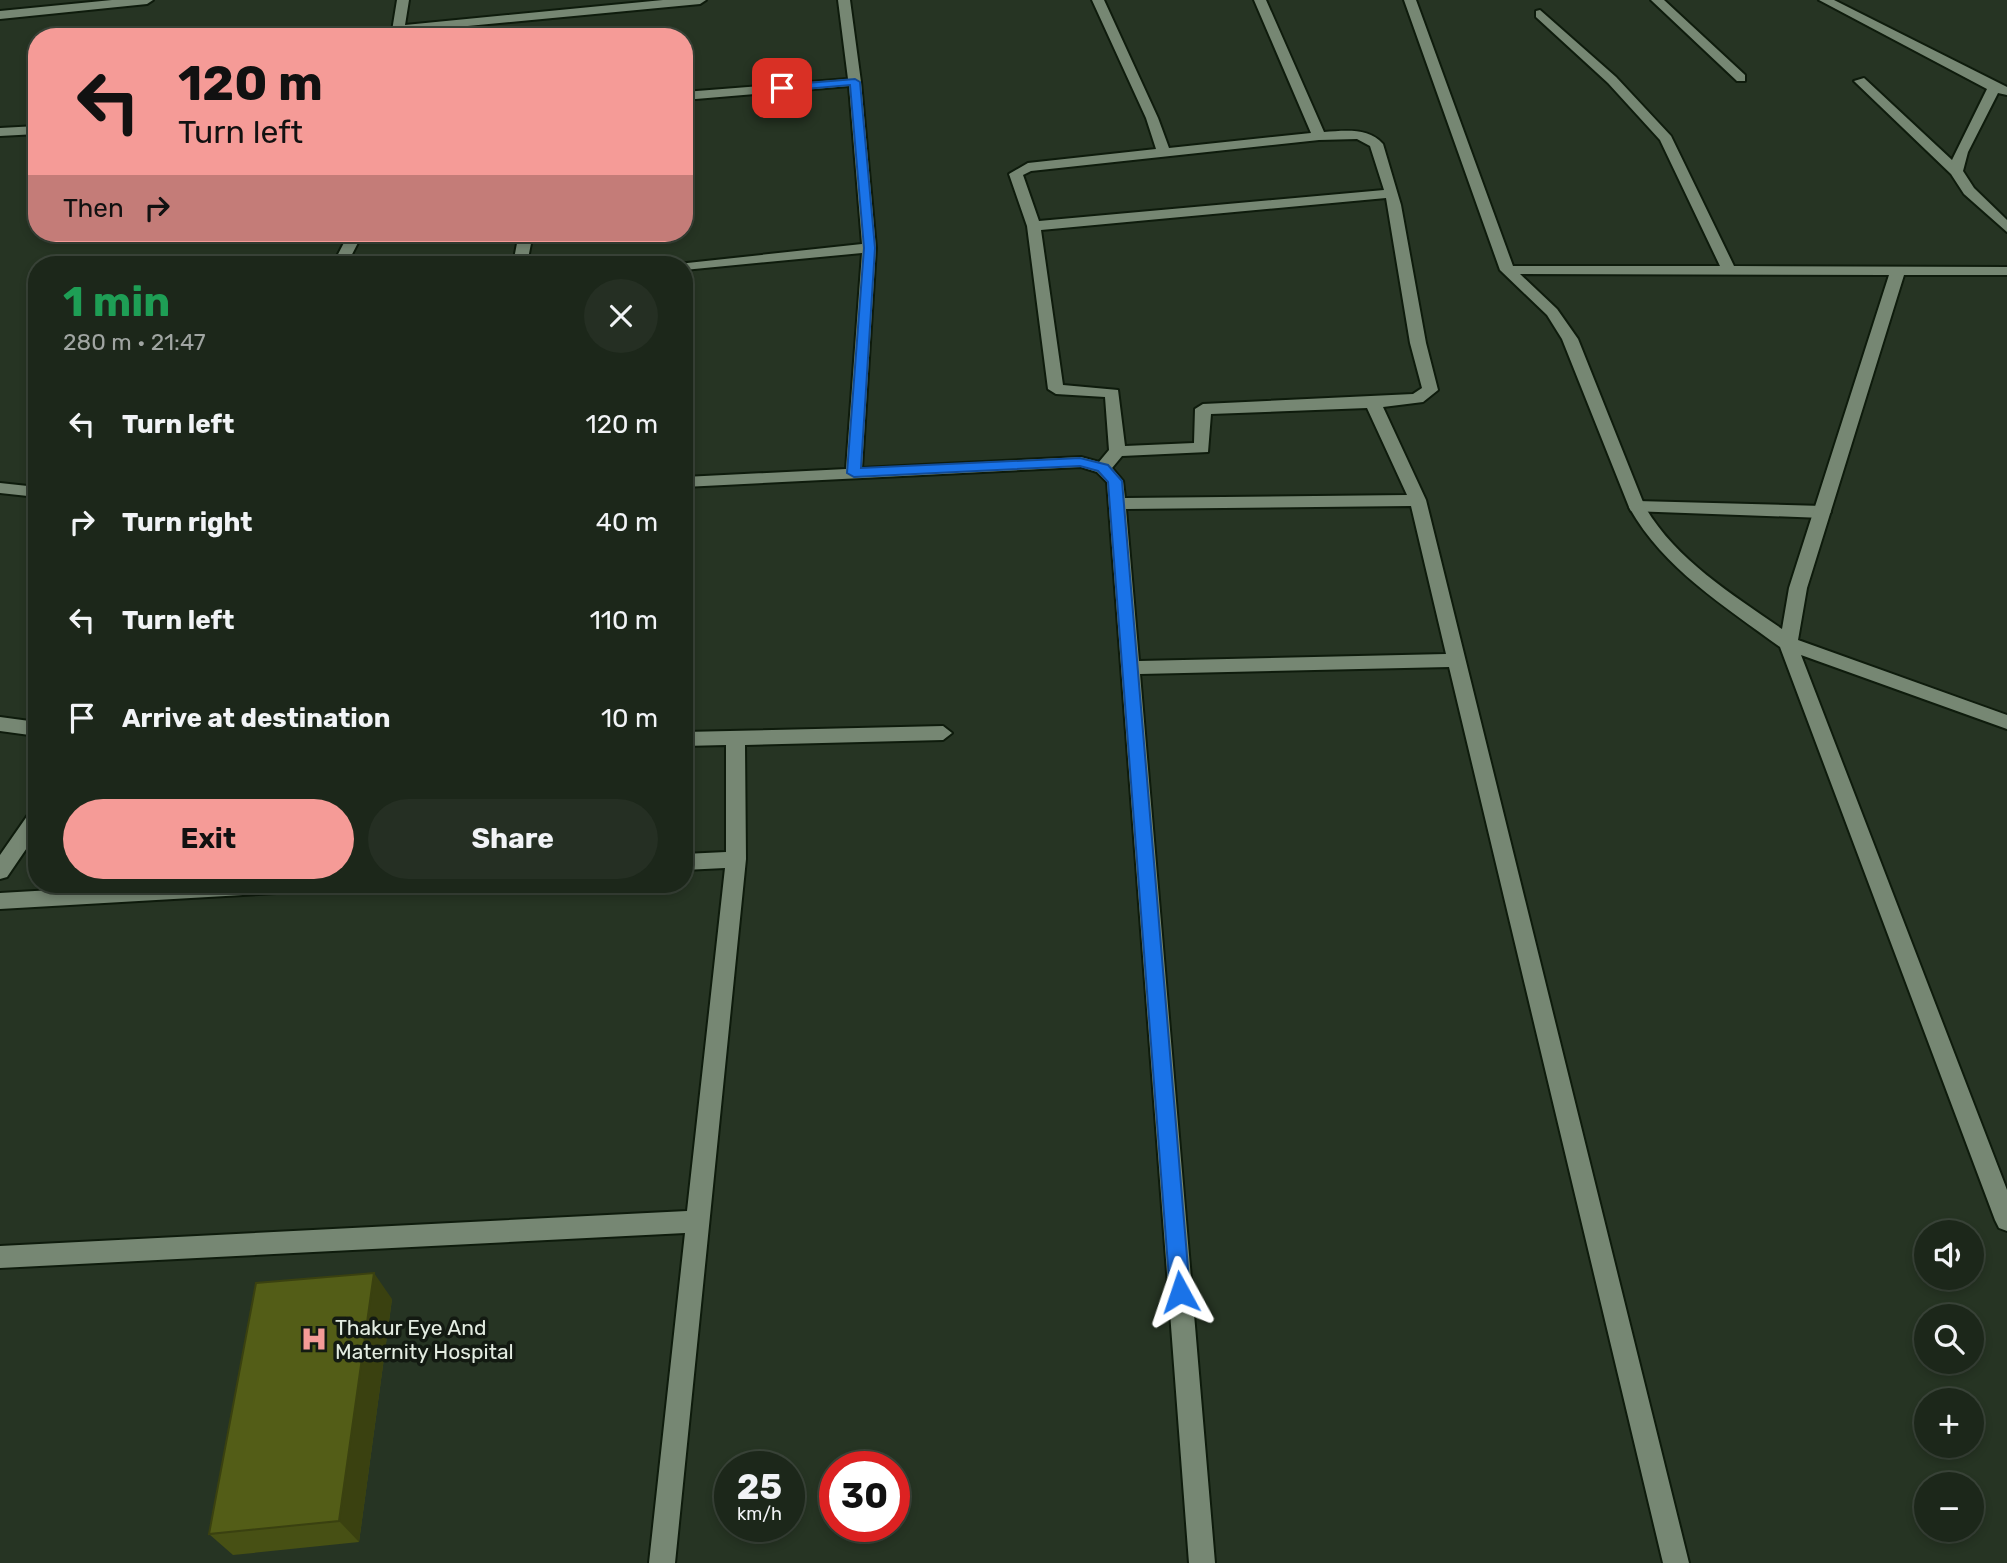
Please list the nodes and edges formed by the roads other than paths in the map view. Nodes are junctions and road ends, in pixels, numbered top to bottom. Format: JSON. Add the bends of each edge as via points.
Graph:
{"nodes":[{"id":1,"x":147,"y":0,"type":"edge"},
{"id":2,"x":403,"y":0,"type":"edge"},
{"id":3,"x":700,"y":0,"type":"edge"},
{"id":4,"x":844,"y":0,"type":"edge"},
{"id":5,"x":1098,"y":0,"type":"edge"},
{"id":6,"x":1260,"y":0,"type":"edge"},
{"id":7,"x":1410,"y":0,"type":"edge"},
{"id":8,"x":1657,"y":0,"type":"edge"},
{"id":9,"x":1825,"y":0,"type":"edge"},
{"id":10,"x":1540,"y":14,"type":"dead end"},
{"id":11,"x":0,"y":15,"type":"edge"},
{"id":12,"x":399,"y":28,"type":"edge"},
{"id":13,"x":444,"y":28,"type":"edge"},
{"id":14,"x":1741,"y":78,"type":"dead end"},
{"id":15,"x":1860,"y":81,"type":"dead end"},
{"id":16,"x":855,"y":82,"type":"junction"},
{"id":17,"x":2001,"y":89,"type":"edge"},
{"id":18,"x":693,"y":95,"type":"edge"},
{"id":19,"x":28,"y":130,"type":"edge"},
{"id":20,"x":0,"y":132,"type":"edge"},
{"id":21,"x":1319,"y":136,"type":"junction"},
{"id":22,"x":1164,"y":154,"type":"junction"},
{"id":23,"x":1956,"y":171,"type":"junction"},
{"id":24,"x":1391,"y":193,"type":"junction"},
{"id":25,"x":1034,"y":226,"type":"junction"},
{"id":26,"x":2007,"y":228,"type":"edge"},
{"id":27,"x":869,"y":248,"type":"junction"},
{"id":28,"x":693,"y":265,"type":"edge"},
{"id":29,"x":1507,"y":270,"type":"junction"},
{"id":30,"x":1728,"y":270,"type":"junction"},
{"id":31,"x":1898,"y":271,"type":"junction"},
{"id":32,"x":2007,"y":271,"type":"edge"},
{"id":33,"x":1373,"y":403,"type":"junction"},
{"id":34,"x":1117,"y":452,"type":"junction"},
{"id":35,"x":1103,"y":468,"type":"junction"},
{"id":36,"x":854,"y":473,"type":"junction"},
{"id":37,"x":693,"y":482,"type":"edge"},
{"id":38,"x":0,"y":488,"type":"edge"},
{"id":39,"x":28,"y":491,"type":"edge"},
{"id":40,"x":1418,"y":500,"type":"junction"},
{"id":41,"x":1116,"y":504,"type":"junction"},
{"id":42,"x":1637,"y":507,"type":"junction"},
{"id":43,"x":1823,"y":512,"type":"junction"},
{"id":44,"x":1788,"y":643,"type":"junction"},
{"id":45,"x":1457,"y":660,"type":"junction"},
{"id":46,"x":1130,"y":668,"type":"junction"},
{"id":47,"x":2007,"y":722,"type":"edge"},
{"id":48,"x":0,"y":724,"type":"edge"},
{"id":49,"x":28,"y":728,"type":"edge"},
{"id":50,"x":943,"y":733,"type":"dead end"},
{"id":51,"x":735,"y":737,"type":"junction"},
{"id":52,"x":693,"y":739,"type":"edge"},
{"id":53,"x":28,"y":830,"type":"edge"},
{"id":54,"x":736,"y":859,"type":"junction"},
{"id":55,"x":693,"y":861,"type":"edge"},
{"id":56,"x":0,"y":872,"type":"edge"},
{"id":57,"x":138,"y":893,"type":"edge"},
{"id":58,"x":0,"y":901,"type":"edge"},
{"id":59,"x":2007,"y":1220,"type":"edge"},
{"id":60,"x":697,"y":1222,"type":"junction"},
{"id":61,"x":0,"y":1257,"type":"edge"},
{"id":62,"x":662,"y":1563,"type":"edge"},
{"id":63,"x":1202,"y":1563,"type":"edge"},
{"id":64,"x":1676,"y":1563,"type":"edge"}],
"edges":[{"from":1,"to":11,"type":"street"},
{"from":2,"to":12,"type":"street"},
{"from":3,"to":13,"type":"street"},
{"from":4,"to":16,"type":"street"},
{"from":5,"to":22,"type":"street"},
{"from":6,"to":21,"type":"street"},
{"from":7,"to":29,"type":"street"},
{"from":8,"to":14,"type":"street"},
{"from":9,"to":17,"type":"street"},
{"from":10,"to":30,"type":"street","via":[[1612,80],[1666,139]]},
{"from":15,"to":23,"type":"street"},
{"from":16,"to":18,"type":"street"},
{"from":16,"to":27,"type":"street"},
{"from":17,"to":23,"type":"street","via":[[1961,152]]},
{"from":19,"to":20,"type":"street"},
{"from":21,"to":22,"type":"street"},
{"from":21,"to":24,"type":"street","via":[[1357,136],[1379,145]]},
{"from":22,"to":25,"type":"street","via":[[1020,170],[1016,174]]},
{"from":23,"to":26,"type":"street","via":[[1969,191]]},
{"from":24,"to":25,"type":"street"},
{"from":24,"to":33,"type":"street","via":[[1430,390],[1417,400]]},
{"from":25,"to":34,"type":"street","via":[[1056,389],[1112,393]]},
{"from":27,"to":28,"type":"street"},
{"from":27,"to":36,"type":"street"},
{"from":29,"to":30,"type":"street"},
{"from":29,"to":42,"type":"street","via":[[1552,313],[1570,339]]},
{"from":30,"to":31,"type":"street"},
{"from":31,"to":32,"type":"street"},
{"from":31,"to":43,"type":"street"},
{"from":33,"to":34,"type":"street","via":[[1203,409],[1202,447]]},
{"from":33,"to":40,"type":"street"},
{"from":34,"to":35,"type":"street"},
{"from":35,"to":36,"type":"street","via":[[1080,462]]},
{"from":35,"to":41,"type":"street","via":[[1115,481]]},
{"from":36,"to":37,"type":"street"},
{"from":38,"to":39,"type":"street"},
{"from":40,"to":41,"type":"street"},
{"from":40,"to":45,"type":"street"},
{"from":41,"to":46,"type":"street"},
{"from":42,"to":43,"type":"street"},
{"from":42,"to":44,"type":"street","via":[[1652,533],[1677,558]]},
{"from":43,"to":44,"type":"street","via":[[1798,588]]},
{"from":44,"to":47,"type":"street"},
{"from":44,"to":59,"type":"street"},
{"from":45,"to":46,"type":"street"},
{"from":45,"to":64,"type":"street"},
{"from":46,"to":63,"type":"street"},
{"from":48,"to":49,"type":"street"},
{"from":50,"to":51,"type":"street"},
{"from":51,"to":52,"type":"street"},
{"from":51,"to":54,"type":"street"},
{"from":53,"to":56,"type":"street"},
{"from":54,"to":55,"type":"street"},
{"from":54,"to":60,"type":"street"},
{"from":57,"to":58,"type":"street"},
{"from":60,"to":61,"type":"street"},
{"from":60,"to":62,"type":"street"}]}
